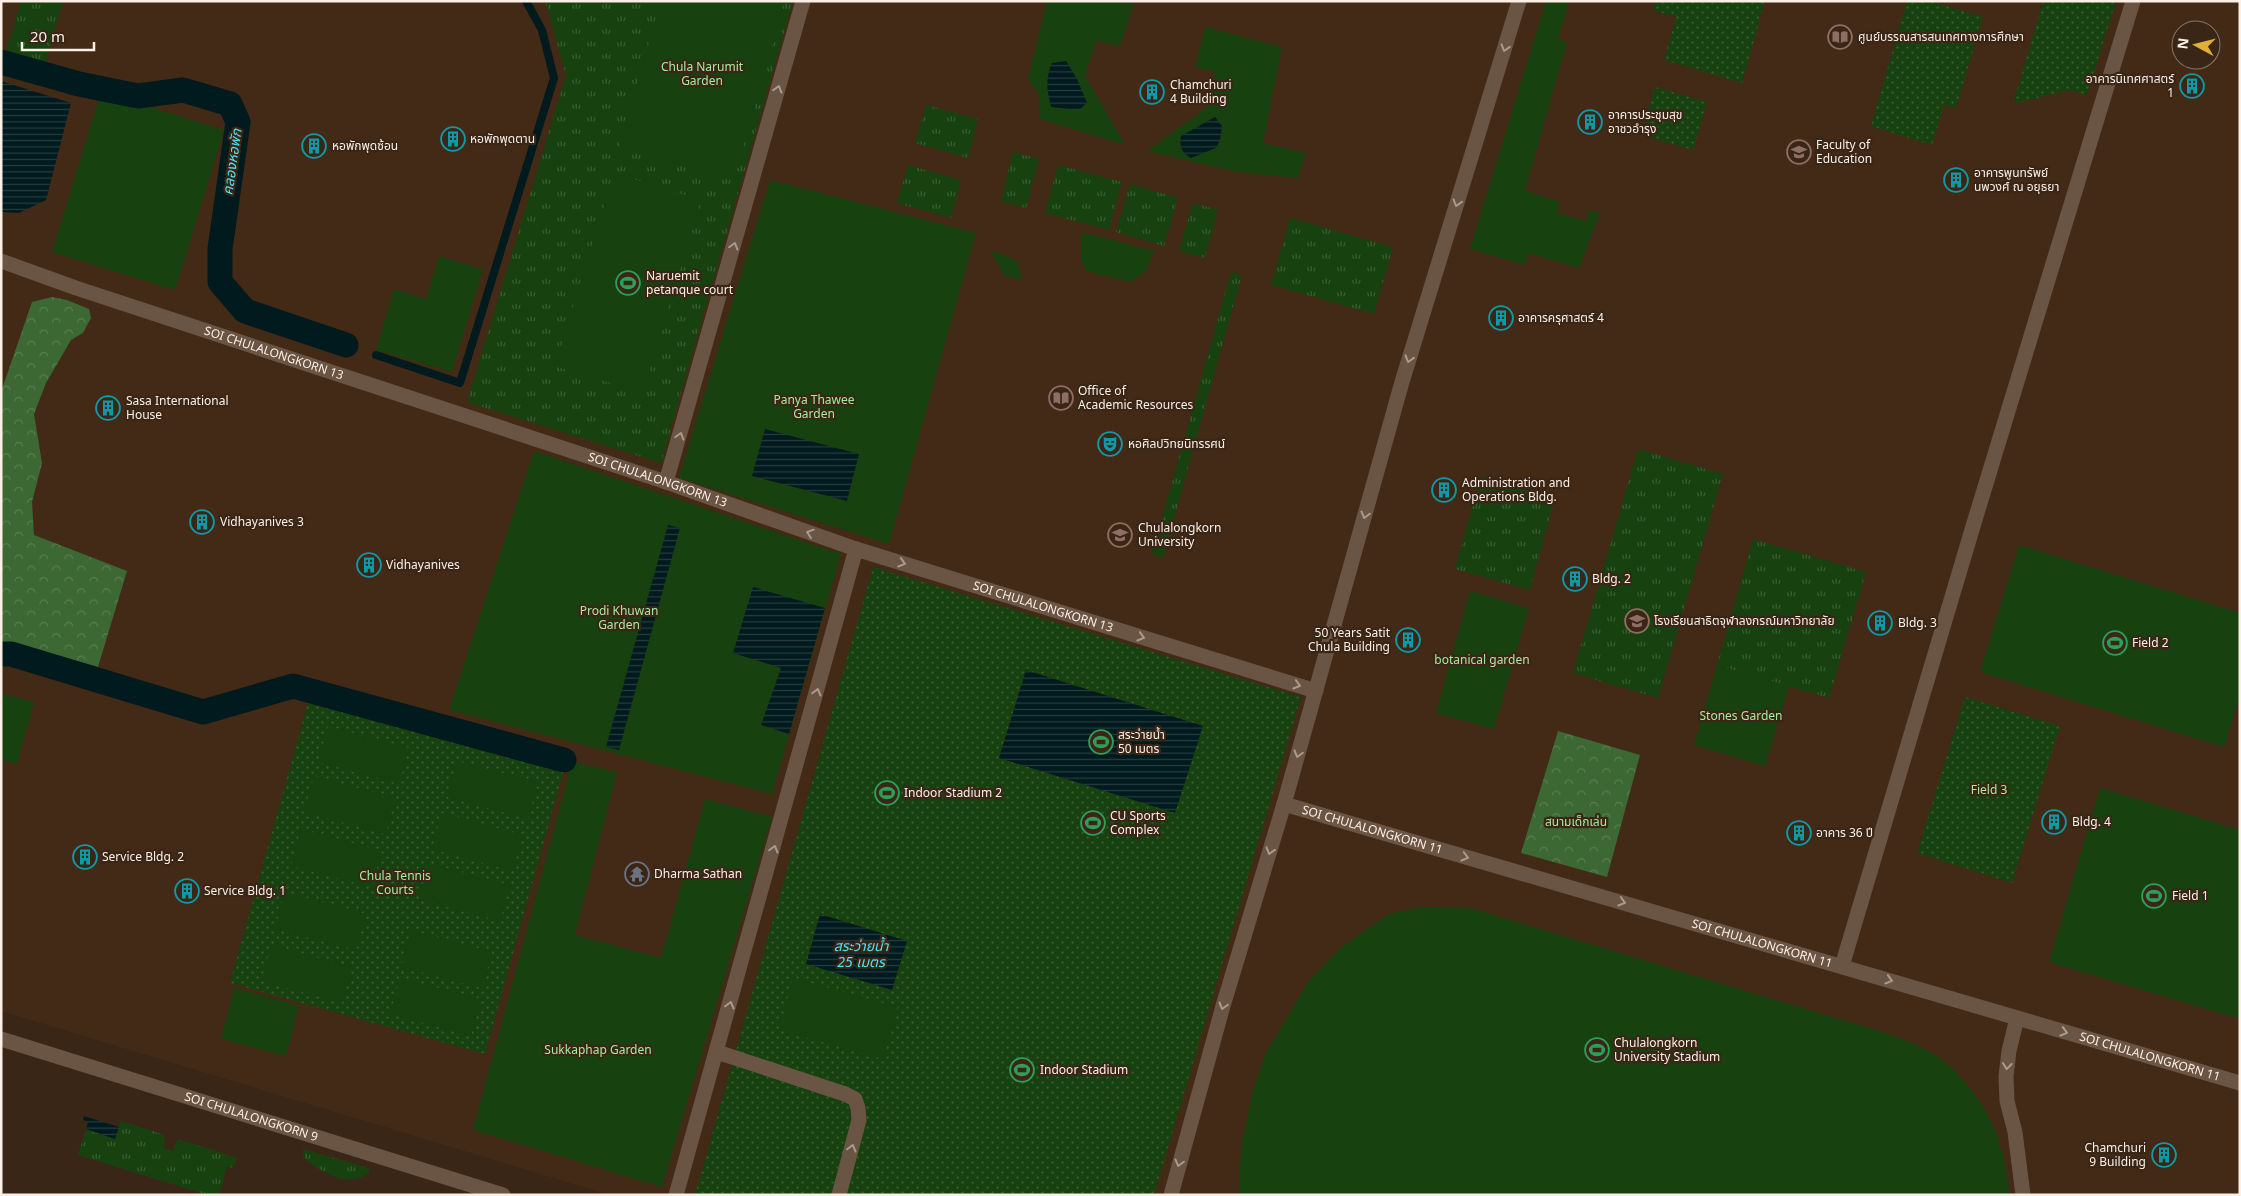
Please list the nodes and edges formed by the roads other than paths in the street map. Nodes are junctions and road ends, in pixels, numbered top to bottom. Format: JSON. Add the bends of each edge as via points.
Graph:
{"nodes":[{"id":1,"x":803,"y":1,"type":"edge"},
{"id":2,"x":1519,"y":1,"type":"edge"},
{"id":3,"x":2134,"y":1,"type":"edge"},
{"id":4,"x":1,"y":261,"type":"edge"},
{"id":5,"x":666,"y":482,"type":"junction"},
{"id":6,"x":856,"y":549,"type":"junction"},
{"id":7,"x":1316,"y":691,"type":"junction"},
{"id":8,"x":1284,"y":804,"type":"junction"},
{"id":9,"x":1842,"y":966,"type":"junction"},
{"id":10,"x":2017,"y":1018,"type":"junction"},
{"id":11,"x":1,"y":1039,"type":"edge"},
{"id":12,"x":717,"y":1052,"type":"junction"},
{"id":13,"x":2240,"y":1083,"type":"edge"},
{"id":14,"x":493,"y":1193,"type":"edge"},
{"id":15,"x":676,"y":1195,"type":"edge"},
{"id":16,"x":839,"y":1195,"type":"edge"},
{"id":17,"x":1171,"y":1195,"type":"edge"},
{"id":18,"x":2023,"y":1195,"type":"edge"}],
"edges":[{"from":5,"to":1,"type":"street","one_way":true},
{"from":2,"to":7,"type":"street","one_way":true,"via":[[1402,382]]},
{"from":3,"to":9,"type":"street"},
{"from":4,"to":5,"type":"street","name":"SOI CHULALONGKORN 13"},
{"from":6,"to":5,"type":"street","name":"SOI CHULALONGKORN 13","one_way":true},
{"from":6,"to":7,"type":"street","name":"SOI CHULALONGKORN 13","one_way":true},
{"from":12,"to":6,"type":"street","one_way":true},
{"from":7,"to":8,"type":"street","one_way":true},
{"from":8,"to":9,"type":"street","name":"SOI CHULALONGKORN 11","one_way":true},
{"from":8,"to":17,"type":"street","one_way":true,"via":[[1223,1006]]},
{"from":9,"to":10,"type":"street","name":"SOI CHULALONGKORN 11","one_way":true},
{"from":10,"to":13,"type":"street","name":"SOI CHULALONGKORN 11","one_way":true},
{"from":10,"to":18,"type":"street","one_way":true,"via":[[2006,1076]]},
{"from":11,"to":14,"type":"street","name":"SOI CHULALONGKORN 9"},
{"from":12,"to":15,"type":"street"},
{"from":16,"to":12,"type":"street","one_way":true,"via":[[859,1120],[855,1099]]}]}
